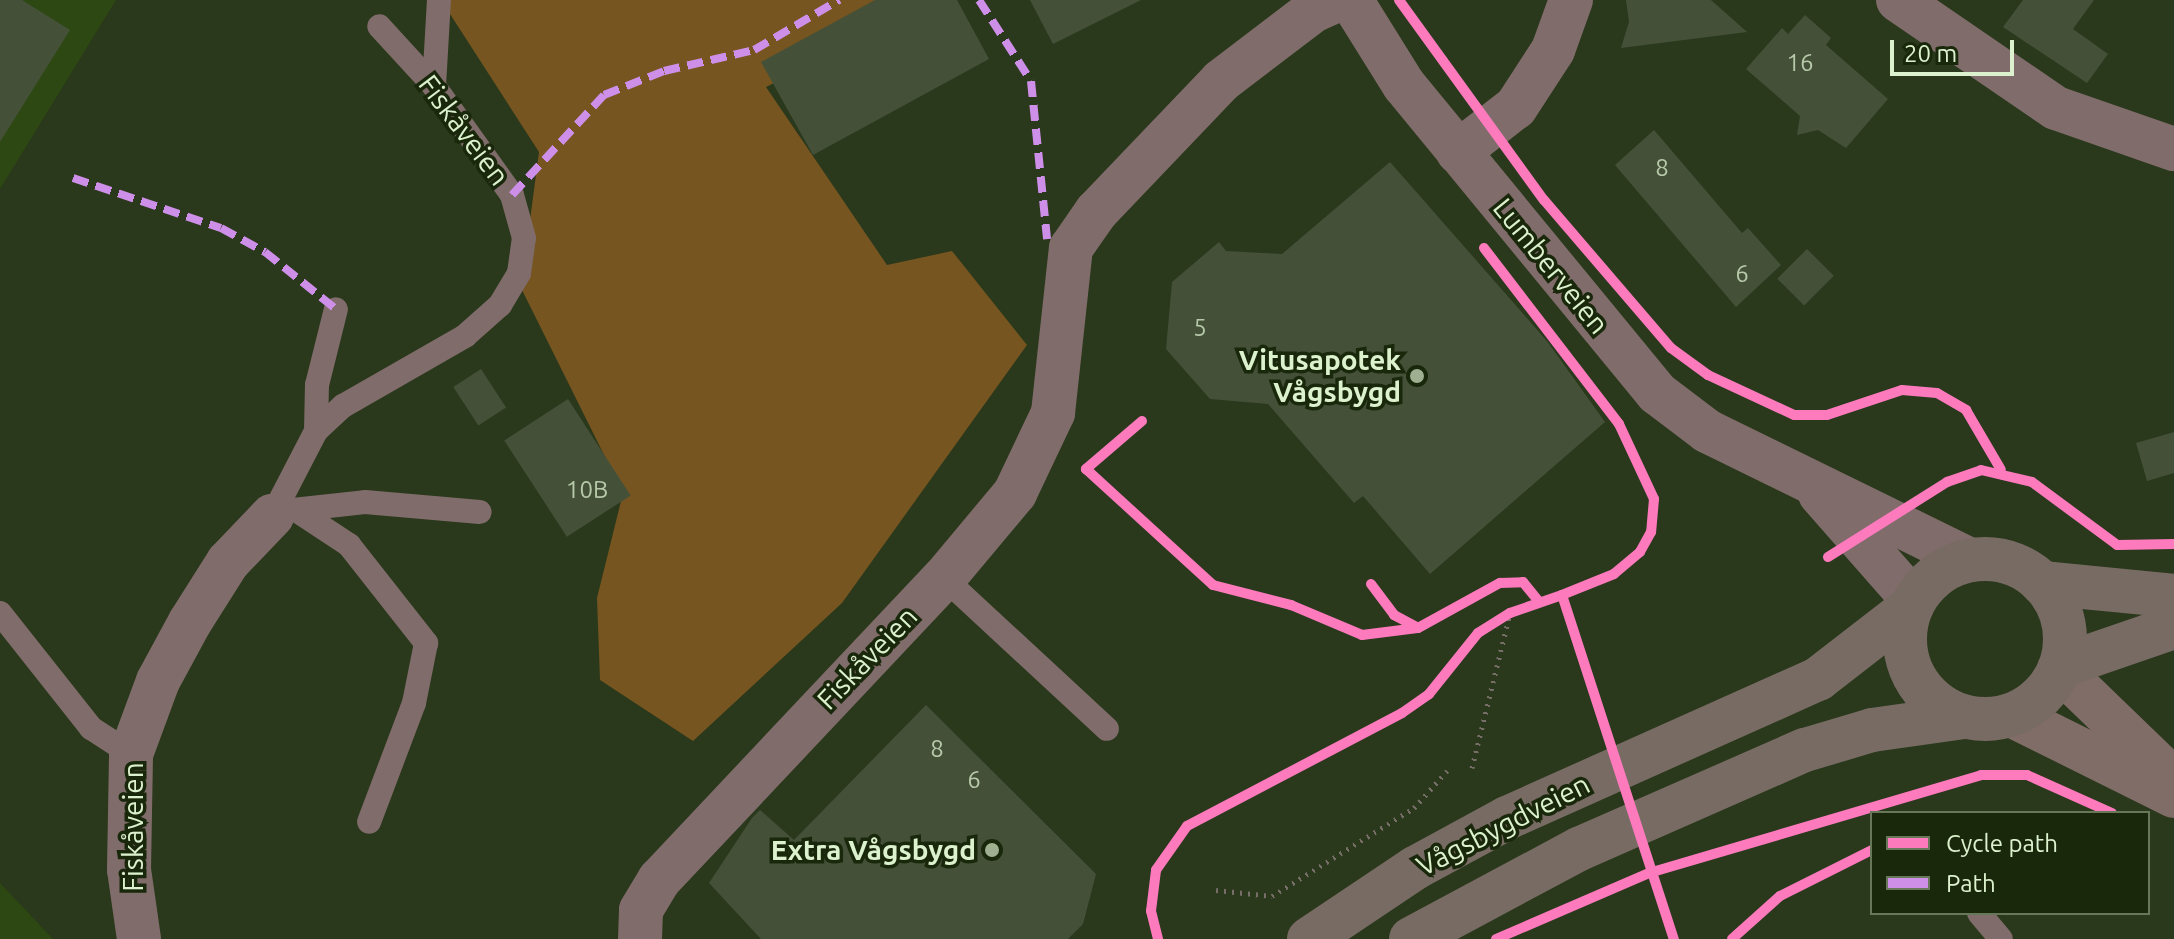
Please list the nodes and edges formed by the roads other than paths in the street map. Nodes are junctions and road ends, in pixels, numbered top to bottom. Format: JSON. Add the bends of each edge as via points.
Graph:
{"nodes":[{"id":1,"x":439,"y":0,"type":"edge"},
{"id":2,"x":1338,"y":0,"type":"edge"},
{"id":3,"x":1351,"y":0,"type":"edge"},
{"id":4,"x":1571,"y":0,"type":"edge"},
{"id":5,"x":1898,"y":0,"type":"edge"},
{"id":6,"x":379,"y":26,"type":"dead end"},
{"id":7,"x":434,"y":86,"type":"junction"},
{"id":8,"x":2174,"y":149,"type":"edge"},
{"id":9,"x":1458,"y":152,"type":"junction"},
{"id":10,"x":336,"y":309,"type":"dead end"},
{"id":11,"x":316,"y":431,"type":"junction"},
{"id":12,"x":1801,"y":476,"type":"junction"},
{"id":13,"x":480,"y":512,"type":"dead end"},
{"id":14,"x":284,"y":513,"type":"junction"},
{"id":15,"x":1970,"y":560,"type":"junction"},
{"id":16,"x":944,"y":578,"type":"junction"},
{"id":17,"x":2042,"y":583,"type":"junction"},
{"id":18,"x":2174,"y":596,"type":"edge"},
{"id":19,"x":1913,"y":604,"type":"junction"},
{"id":20,"x":0,"y":613,"type":"edge"},
{"id":21,"x":2174,"y":627,"type":"edge"},
{"id":22,"x":2060,"y":668,"type":"junction"},
{"id":23,"x":2011,"y":715,"type":"junction"},
{"id":24,"x":1964,"y":717,"type":"junction"},
{"id":25,"x":1107,"y":729,"type":"dead end"},
{"id":26,"x":131,"y":754,"type":"junction"},
{"id":27,"x":2174,"y":780,"type":"edge"},
{"id":28,"x":2174,"y":796,"type":"edge"},
{"id":29,"x":369,"y":822,"type":"dead end"},
{"id":30,"x":1981,"y":915,"type":"edge"},
{"id":31,"x":634,"y":934,"type":"edge"},
{"id":32,"x":139,"y":939,"type":"edge"},
{"id":33,"x":1309,"y":939,"type":"edge"},
{"id":34,"x":1411,"y":939,"type":"edge"},
{"id":35,"x":2001,"y":939,"type":"edge"}],
"edges":[{"from":1,"to":7,"type":"lane"},
{"from":2,"to":16,"type":"street","name":"Fiskåveien","via":[[1313,11],[1221,81],[1096,212],[1071,248],[1061,306],[1062,371],[1053,413],[1015,493]]},
{"from":3,"to":9,"type":"street","name":"Lumberveien","via":[[1404,85]]},
{"from":4,"to":9,"type":"street","via":[[1553,50],[1516,107]]},
{"from":5,"to":8,"type":"street","via":[[2056,108]]},
{"from":6,"to":7,"type":"lane","name":"Fiskåveien"},
{"from":7,"to":11,"type":"lane","name":"Fiskåveien","via":[[512,195],[524,238],[519,273],[500,305],[465,336],[343,406]]},
{"from":9,"to":12,"type":"street","name":"Lumberveien","via":[[1657,393],[1707,431]]},
{"from":10,"to":11,"type":"lane","name":"Fiskåveien","via":[[317,385]]},
{"from":11,"to":14,"type":"lane","name":"Fiskåveien"},
{"from":12,"to":15,"type":"street","name":"Lumberveien"},
{"from":12,"to":19,"type":"street","name":"Lumberveien"},
{"from":13,"to":14,"type":"lane","via":[[365,502]]},
{"from":14,"to":26,"type":"street","name":"Fiskåveien","via":[[228,562],[158,681]]},
{"from":14,"to":29,"type":"lane","via":[[349,545],[426,643],[414,703]]},
{"from":15,"to":17,"type":"main road","via":[[2009,563]]},
{"from":15,"to":19,"type":"main road","via":[[1937,575]]},
{"from":16,"to":25,"type":"lane"},
{"from":16,"to":31,"type":"street","name":"Fiskåveien","via":[[659,880]]},
{"from":17,"to":18,"type":"main road"},
{"from":17,"to":22,"type":"main road","via":[[2063,621]]},
{"from":19,"to":24,"type":"main road","via":[[1905,629],[1913,674],[1943,708]]},
{"from":19,"to":33,"type":"main road","name":"Vågsbygdveien","via":[[1818,679],[1507,818],[1415,868]]},
{"from":20,"to":26,"type":"lane","via":[[91,728]]},
{"from":21,"to":22,"type":"main road"},
{"from":22,"to":23,"type":"main road","via":[[2040,697]]},
{"from":22,"to":27,"type":"street"},
{"from":23,"to":24,"type":"main road"},
{"from":23,"to":28,"type":"street"},
{"from":24,"to":34,"type":"main road","name":"Vågsbygdveien","via":[[1872,730],[1805,750],[1566,855]]},
{"from":26,"to":32,"type":"street","name":"Fiskåveien","via":[[129,870]]},
{"from":30,"to":35,"type":"lane"}]}
